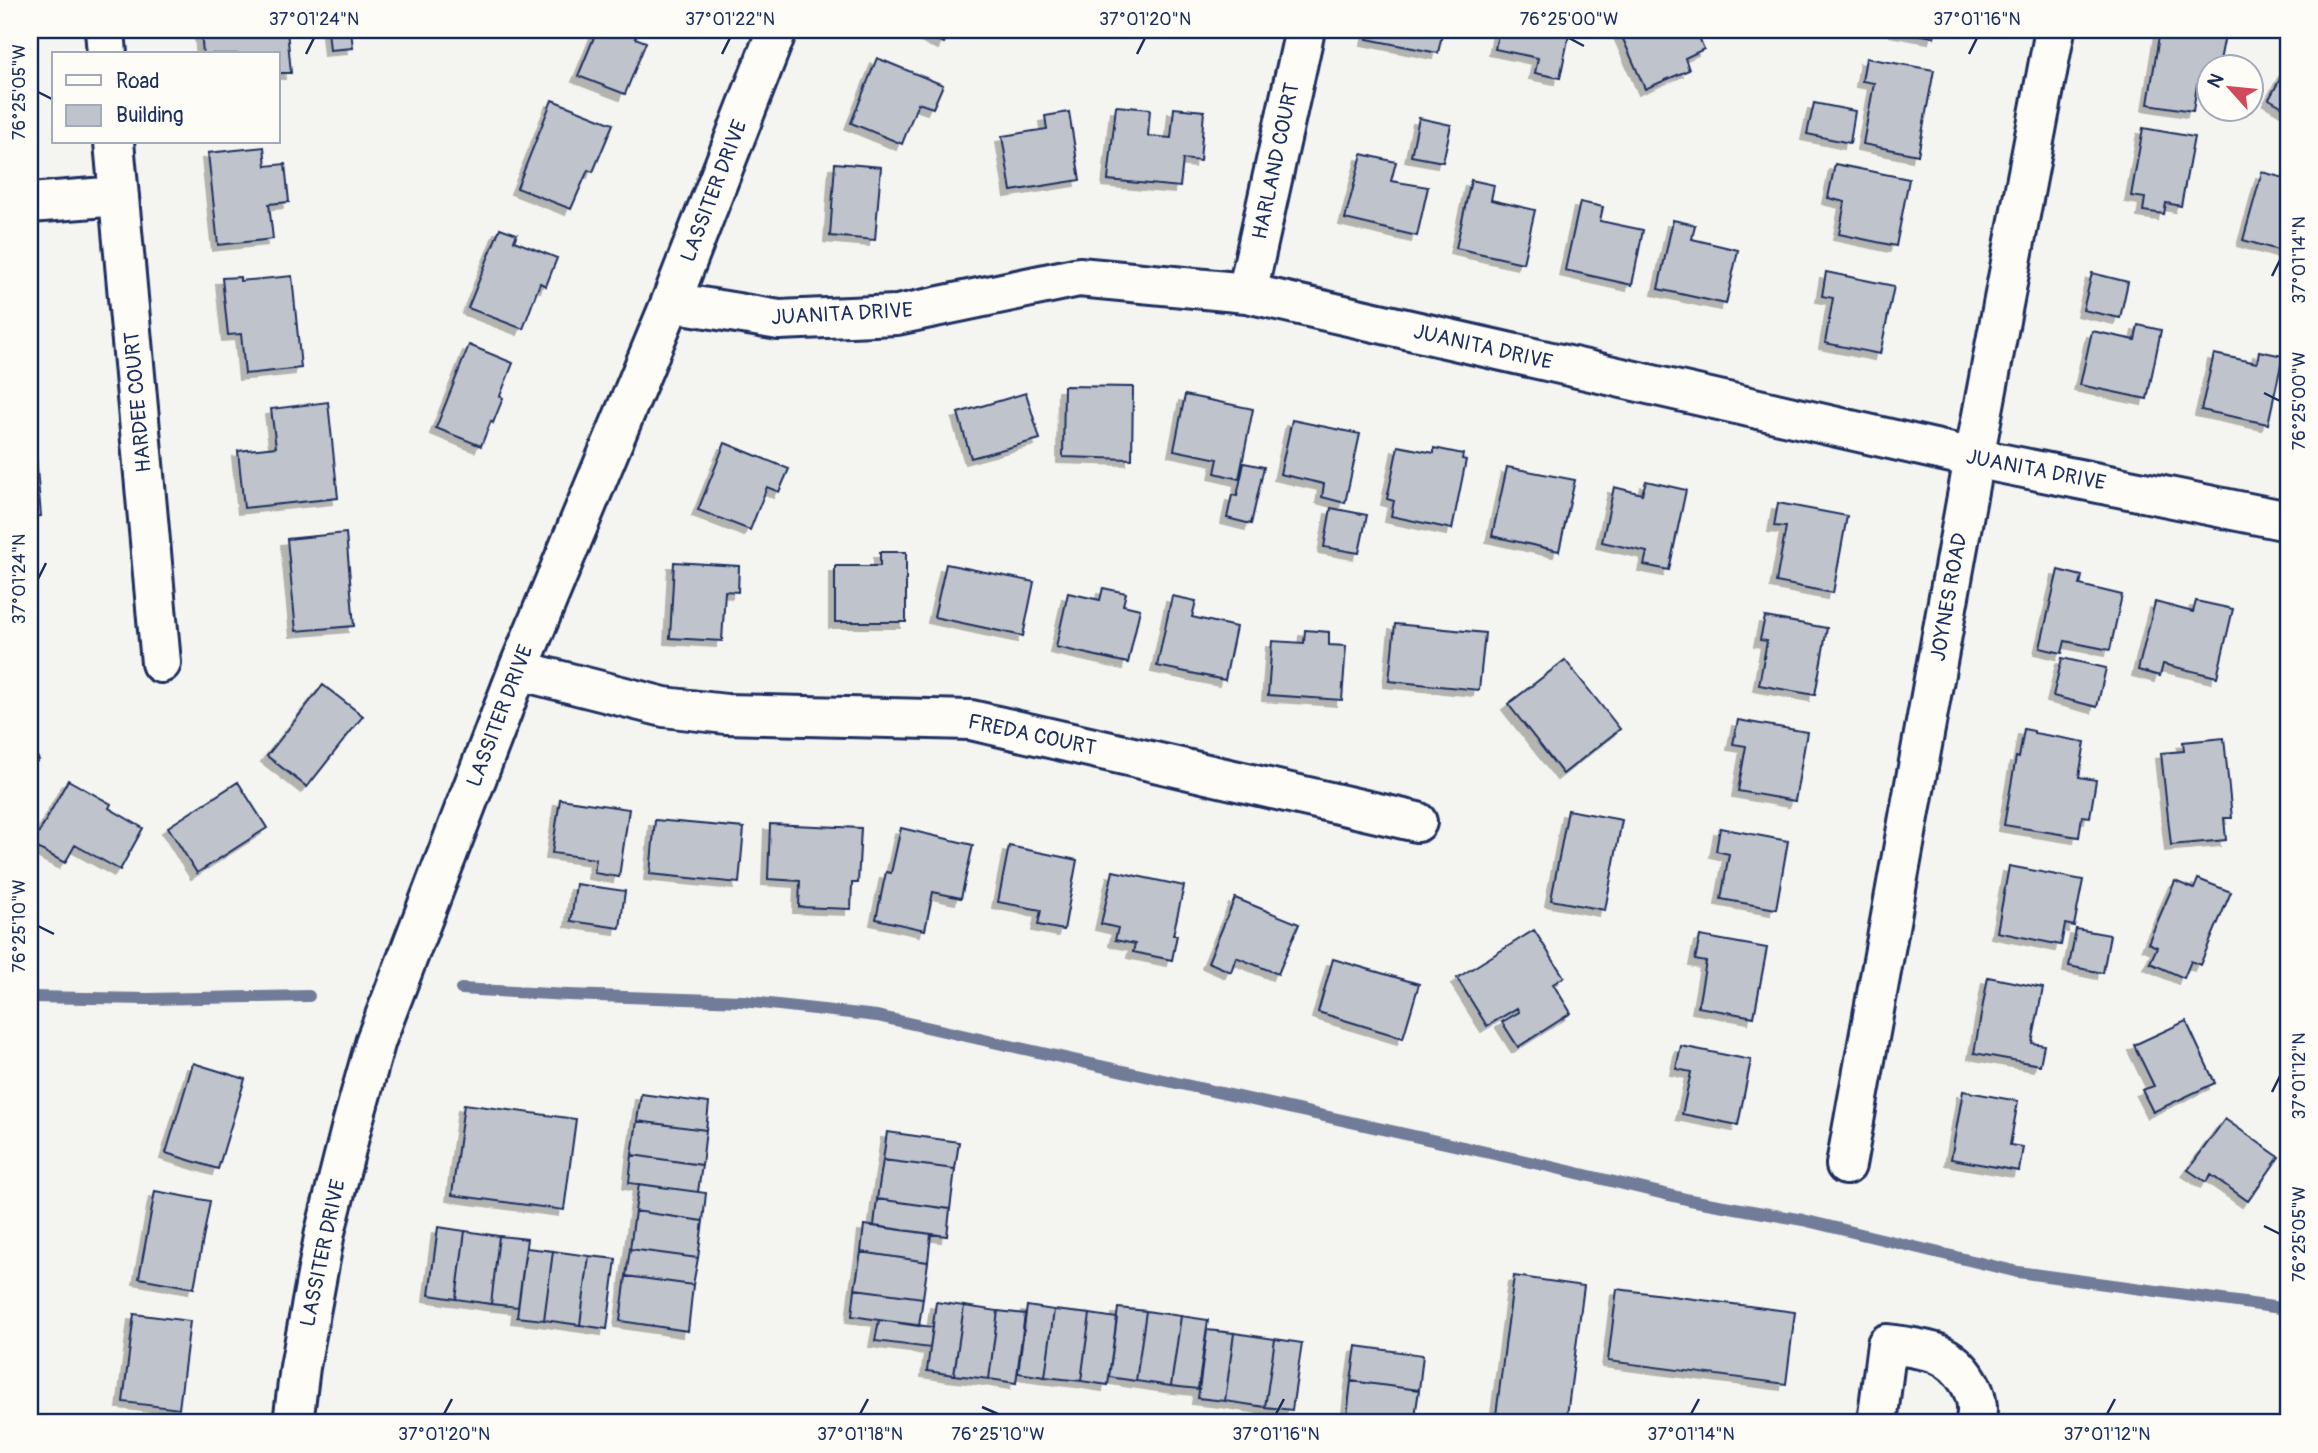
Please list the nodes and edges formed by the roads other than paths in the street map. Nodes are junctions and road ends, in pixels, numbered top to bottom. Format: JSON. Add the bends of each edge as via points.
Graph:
{"nodes":[{"id":1,"x":105,"y":30,"type":"edge"},
{"id":2,"x":778,"y":30,"type":"edge"},
{"id":3,"x":1305,"y":30,"type":"edge"},
{"id":4,"x":2055,"y":30,"type":"edge"},
{"id":5,"x":107,"y":52,"type":"edge"},
{"id":6,"x":114,"y":144,"type":"edge"},
{"id":7,"x":119,"y":196,"type":"junction"},
{"id":8,"x":30,"y":203,"type":"edge"},
{"id":9,"x":1247,"y":293,"type":"junction"},
{"id":10,"x":671,"y":302,"type":"junction"},
{"id":11,"x":1974,"y":458,"type":"junction"},
{"id":12,"x":2288,"y":521,"type":"edge"},
{"id":13,"x":161,"y":663,"type":"dead end"},
{"id":14,"x":517,"y":670,"type":"junction"},
{"id":15,"x":1417,"y":822,"type":"dead end"},
{"id":16,"x":1846,"y":1165,"type":"dead end"},
{"id":17,"x":293,"y":1423,"type":"edge"},
{"id":18,"x":1877,"y":1423,"type":"edge"},
{"id":19,"x":1975,"y":1423,"type":"edge"}],
"edges":[{"from":1,"to":5,"type":"street"},
{"from":2,"to":10,"type":"street","name":"LASSITER DRIVE"},
{"from":3,"to":9,"type":"street","name":"HARLAND COURT"},
{"from":4,"to":11,"type":"street","name":"JOYNES ROAD"},
{"from":6,"to":7,"type":"street","name":"HARDEE COURT"},
{"from":7,"to":8,"type":"street"},
{"from":7,"to":13,"type":"street","name":"HARDEE COURT"},
{"from":9,"to":10,"type":"street","name":"JUANITA DRIVE","via":[[1079,277],[897,316],[779,320]]},
{"from":9,"to":11,"type":"street","name":"JUANITA DRIVE"},
{"from":10,"to":14,"type":"street","name":"LASSITER DRIVE"},
{"from":11,"to":12,"type":"street","name":"JUANITA DRIVE"},
{"from":11,"to":16,"type":"street","name":"JOYNES ROAD"},
{"from":14,"to":15,"type":"street","name":"FREDA COURT","via":[[664,707],[726,714],[971,720]]},
{"from":14,"to":17,"type":"street","name":"LASSITER DRIVE","via":[[376,1040],[325,1232]]},
{"from":18,"to":19,"type":"street","via":[[1887,1344],[1938,1354],[1961,1370],[1975,1394]]}]}
